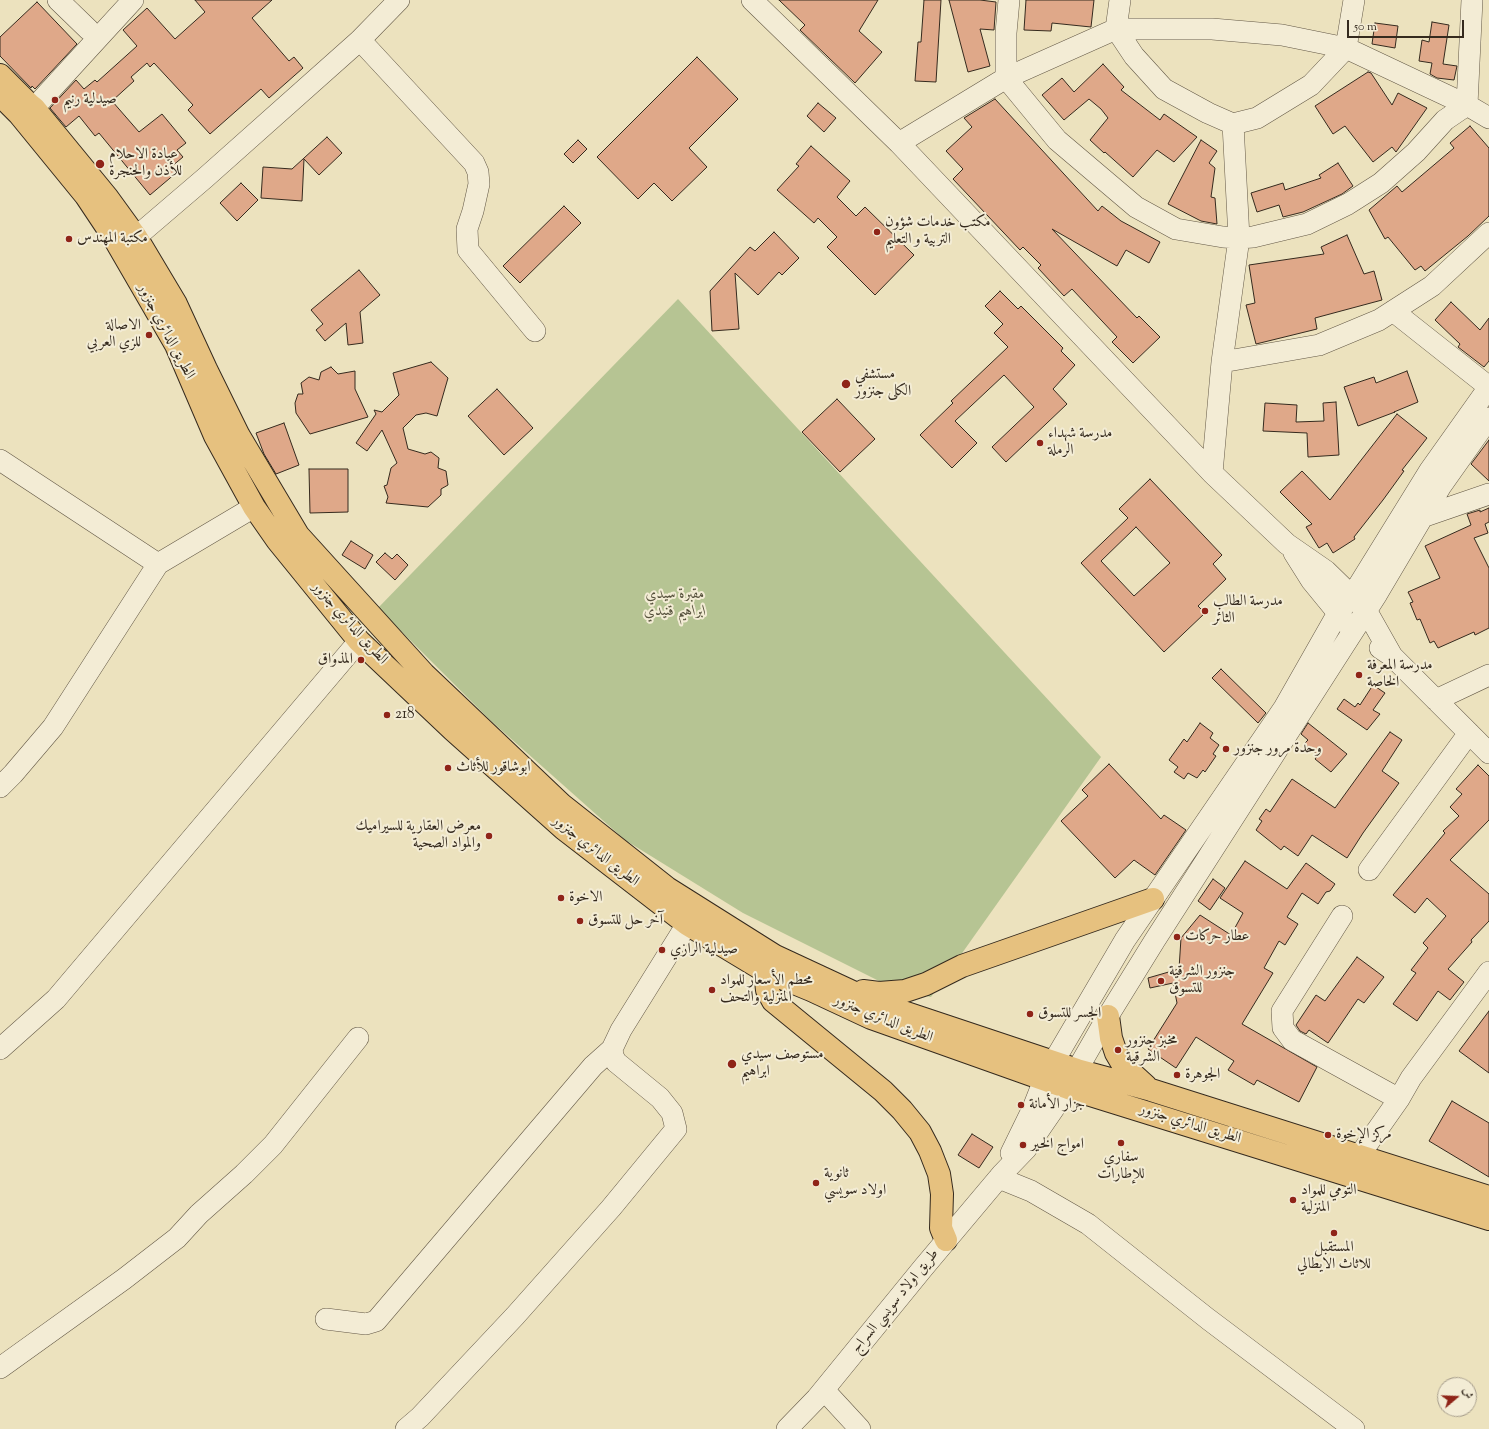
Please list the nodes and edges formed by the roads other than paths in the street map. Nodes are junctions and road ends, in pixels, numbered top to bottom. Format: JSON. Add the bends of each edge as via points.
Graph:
{"nodes":[{"id":1,"x":58,"y":0,"type":"edge"},
{"id":2,"x":133,"y":0,"type":"edge"},
{"id":3,"x":400,"y":0,"type":"edge"},
{"id":4,"x":752,"y":0,"type":"edge"},
{"id":5,"x":1009,"y":0,"type":"edge"},
{"id":6,"x":1120,"y":0,"type":"edge"},
{"id":7,"x":1354,"y":0,"type":"edge"},
{"id":8,"x":1472,"y":0,"type":"edge"},
{"id":9,"x":1116,"y":29,"type":"junction"},
{"id":10,"x":89,"y":30,"type":"dead end"},
{"id":11,"x":360,"y":40,"type":"junction"},
{"id":12,"x":1346,"y":48,"type":"junction"},
{"id":13,"x":0,"y":75,"type":"edge"},
{"id":14,"x":1006,"y":78,"type":"junction"},
{"id":15,"x":0,"y":96,"type":"edge"},
{"id":16,"x":1467,"y":106,"type":"junction"},
{"id":17,"x":34,"y":108,"type":"junction"},
{"id":18,"x":1489,"y":118,"type":"edge"},
{"id":19,"x":1233,"y":124,"type":"junction"},
{"id":20,"x":899,"y":143,"type":"junction"},
{"id":21,"x":1489,"y":233,"type":"edge"},
{"id":22,"x":136,"y":237,"type":"junction"},
{"id":23,"x":1239,"y":238,"type":"junction"},
{"id":24,"x":1393,"y":311,"type":"junction"},
{"id":25,"x":536,"y":331,"type":"dead end"},
{"id":26,"x":1222,"y":362,"type":"junction"},
{"id":27,"x":1489,"y":387,"type":"edge"},
{"id":28,"x":1489,"y":418,"type":"edge"},
{"id":29,"x":0,"y":460,"type":"edge"},
{"id":30,"x":1212,"y":473,"type":"junction"},
{"id":31,"x":1489,"y":494,"type":"edge"},
{"id":32,"x":254,"y":507,"type":"junction"},
{"id":33,"x":1422,"y":517,"type":"junction"},
{"id":34,"x":1287,"y":544,"type":"junction"},
{"id":35,"x":158,"y":564,"type":"junction"},
{"id":36,"x":1372,"y":564,"type":"junction"},
{"id":37,"x":1326,"y":571,"type":"junction"},
{"id":38,"x":1352,"y":596,"type":"junction"},
{"id":39,"x":1366,"y":610,"type":"junction"},
{"id":40,"x":1338,"y":613,"type":"junction"},
{"id":41,"x":1353,"y":631,"type":"junction"},
{"id":42,"x":359,"y":641,"type":"junction"},
{"id":43,"x":1392,"y":656,"type":"junction"},
{"id":44,"x":1489,"y":674,"type":"edge"},
{"id":45,"x":1436,"y":700,"type":"junction"},
{"id":46,"x":1468,"y":733,"type":"junction"},
{"id":47,"x":1489,"y":753,"type":"edge"},
{"id":48,"x":0,"y":787,"type":"edge"},
{"id":49,"x":1370,"y":870,"type":"dead end"},
{"id":50,"x":1156,"y":894,"type":"junction"},
{"id":51,"x":1178,"y":903,"type":"junction"},
{"id":52,"x":1342,"y":916,"type":"dead end"},
{"id":53,"x":688,"y":924,"type":"junction"},
{"id":54,"x":770,"y":964,"type":"junction"},
{"id":55,"x":1489,"y":972,"type":"edge"},
{"id":56,"x":848,"y":990,"type":"junction"},
{"id":57,"x":1108,"y":1016,"type":"junction"},
{"id":58,"x":358,"y":1038,"type":"dead end"},
{"id":59,"x":0,"y":1049,"type":"edge"},
{"id":60,"x":612,"y":1049,"type":"junction"},
{"id":61,"x":1049,"y":1070,"type":"junction"},
{"id":62,"x":1073,"y":1079,"type":"junction"},
{"id":63,"x":1151,"y":1090,"type":"junction"},
{"id":64,"x":1399,"y":1099,"type":"junction"},
{"id":65,"x":1359,"y":1156,"type":"junction"},
{"id":66,"x":1000,"y":1176,"type":"junction"},
{"id":67,"x":1349,"y":1176,"type":"junction"},
{"id":68,"x":1489,"y":1198,"type":"edge"},
{"id":69,"x":1489,"y":1218,"type":"edge"},
{"id":70,"x":946,"y":1240,"type":"junction"},
{"id":71,"x":326,"y":1318,"type":"dead end"},
{"id":72,"x":0,"y":1368,"type":"edge"},
{"id":73,"x":824,"y":1390,"type":"junction"},
{"id":74,"x":406,"y":1429,"type":"edge"},
{"id":75,"x":787,"y":1429,"type":"edge"},
{"id":76,"x":860,"y":1429,"type":"edge"},
{"id":77,"x":1354,"y":1429,"type":"edge"}],
"edges":[{"from":1,"to":10,"type":"street"},
{"from":2,"to":17,"type":"street"},
{"from":3,"to":11,"type":"street"},
{"from":4,"to":20,"type":"street"},
{"from":5,"to":14,"type":"street"},
{"from":6,"to":9,"type":"street"},
{"from":7,"to":12,"type":"street"},
{"from":8,"to":16,"type":"street"},
{"from":9,"to":12,"type":"street","via":[[1212,28],[1282,34]]},
{"from":9,"to":14,"type":"street"},
{"from":9,"to":19,"type":"street","via":[[1134,56],[1164,89]]},
{"from":11,"to":22,"type":"street"},
{"from":11,"to":25,"type":"street","via":[[474,163],[479,184],[467,229],[468,250]]},
{"from":12,"to":16,"type":"street"},
{"from":12,"to":19,"type":"street","via":[[1311,85],[1257,118]]},
{"from":13,"to":17,"type":"main road","name":"الطريق الدائري جنزور"},
{"from":14,"to":20,"type":"street"},
{"from":14,"to":23,"type":"street","via":[[1057,140],[1136,207],[1176,229],[1223,238]]},
{"from":15,"to":32,"type":"main road","name":"الطريق الدائري جنزور","via":[[20,114],[86,196],[114,238],[176,345],[215,436]]},
{"from":16,"to":18,"type":"street"},
{"from":16,"to":23,"type":"street","via":[[1445,120],[1416,152],[1381,183],[1348,204],[1307,224]]},
{"from":17,"to":22,"type":"main road","name":"الطريق الدائري جنزور","via":[[107,197]]},
{"from":19,"to":23,"type":"street"},
{"from":20,"to":30,"type":"street"},
{"from":21,"to":24,"type":"street","via":[[1432,286]]},
{"from":22,"to":54,"type":"main road","name":"الطريق الدائري جنزور","via":[[176,304],[239,436],[298,535],[424,674],[562,805],[667,888]]},
{"from":23,"to":26,"type":"street"},
{"from":24,"to":26,"type":"street","via":[[1379,320],[1319,344]]},
{"from":24,"to":27,"type":"street"},
{"from":26,"to":30,"type":"street"},
{"from":27,"to":36,"type":"street","via":[[1430,470]]},
{"from":28,"to":33,"type":"street"},
{"from":29,"to":35,"type":"street"},
{"from":30,"to":34,"type":"street"},
{"from":31,"to":33,"type":"street"},
{"from":32,"to":35,"type":"street"},
{"from":32,"to":42,"type":"main road","name":"الطريق الدائري جنزور","via":[[277,540]]},
{"from":33,"to":39,"type":"street"},
{"from":34,"to":37,"type":"street"},
{"from":34,"to":40,"type":"street","via":[[1311,580]]},
{"from":35,"to":48,"type":"street","via":[[53,727]]},
{"from":36,"to":37,"type":"street","via":[[1350,573]]},
{"from":36,"to":38,"type":"street"},
{"from":37,"to":38,"type":"street"},
{"from":38,"to":39,"type":"street"},
{"from":38,"to":40,"type":"street"},
{"from":39,"to":41,"type":"street"},
{"from":39,"to":43,"type":"street"},
{"from":40,"to":41,"type":"street"},
{"from":40,"to":50,"type":"street","via":[[1284,708]]},
{"from":41,"to":43,"type":"street"},
{"from":41,"to":51,"type":"street"},
{"from":42,"to":53,"type":"main road","name":"الطريق الدائري جنزور","via":[[452,730],[564,828]]},
{"from":42,"to":59,"type":"street","via":[[56,999]]},
{"from":43,"to":45,"type":"street"},
{"from":44,"to":45,"type":"street"},
{"from":45,"to":46,"type":"street"},
{"from":46,"to":47,"type":"street"},
{"from":46,"to":49,"type":"street"},
{"from":50,"to":51,"type":"street"},
{"from":50,"to":56,"type":"main road","via":[[962,966],[926,984],[905,991],[878,993]]},
{"from":50,"to":61,"type":"street","via":[[1124,940]]},
{"from":51,"to":57,"type":"street"},
{"from":52,"to":64,"type":"street","via":[[1282,1011],[1283,1028],[1292,1040]]},
{"from":53,"to":54,"type":"main road","name":"الطريق الدائري جنزور"},
{"from":53,"to":60,"type":"street","via":[[621,1030]]},
{"from":54,"to":56,"type":"main road","name":"الطريق الدائري جنزور"},
{"from":54,"to":61,"type":"main road","name":"الطريق الدائري جنزور","via":[[811,990],[871,1018]]},
{"from":54,"to":70,"type":"main road","via":[[768,990],[777,1005],[883,1091],[920,1132],[939,1174],[942,1194],[940,1228]]},
{"from":55,"to":64,"type":"street","via":[[1411,1078]]},
{"from":56,"to":61,"type":"main road","name":"الطريق الدائري جنزور"},
{"from":57,"to":62,"type":"street"},
{"from":57,"to":63,"type":"main road","via":[[1111,1038],[1123,1066]]},
{"from":58,"to":72,"type":"street","via":[[273,1145],[177,1238]]},
{"from":60,"to":71,"type":"street","via":[[593,1066],[376,1321],[366,1324]]},
{"from":60,"to":74,"type":"street","via":[[616,1062],[660,1098],[672,1113],[676,1129],[611,1208],[515,1316]]},
{"from":61,"to":62,"type":"main road","name":"الطريق الدائري جنزور"},
{"from":61,"to":66,"type":"street"},
{"from":62,"to":63,"type":"main road","name":"الطريق الدائري جنزور"},
{"from":62,"to":66,"type":"street","via":[[1026,1149]]},
{"from":62,"to":67,"type":"main road","name":"الطريق الدائري جنزور"},
{"from":63,"to":65,"type":"main road","name":"الطريق الدائري جنزور"},
{"from":64,"to":65,"type":"street"},
{"from":65,"to":67,"type":"street"},
{"from":65,"to":68,"type":"main road","name":"الطريق الدائري جنزور"},
{"from":66,"to":70,"type":"street","name":"طريق اولاد سويسي السراج"},
{"from":66,"to":77,"type":"street","via":[[1088,1224],[1208,1320]]},
{"from":67,"to":69,"type":"main road","name":"الطريق الدائري جنزور"},
{"from":70,"to":73,"type":"street","name":"طريق اولاد سويسي السراج"},
{"from":73,"to":75,"type":"street","name":"طريق اولاد سويسي السراج"},
{"from":73,"to":76,"type":"street"}]}
